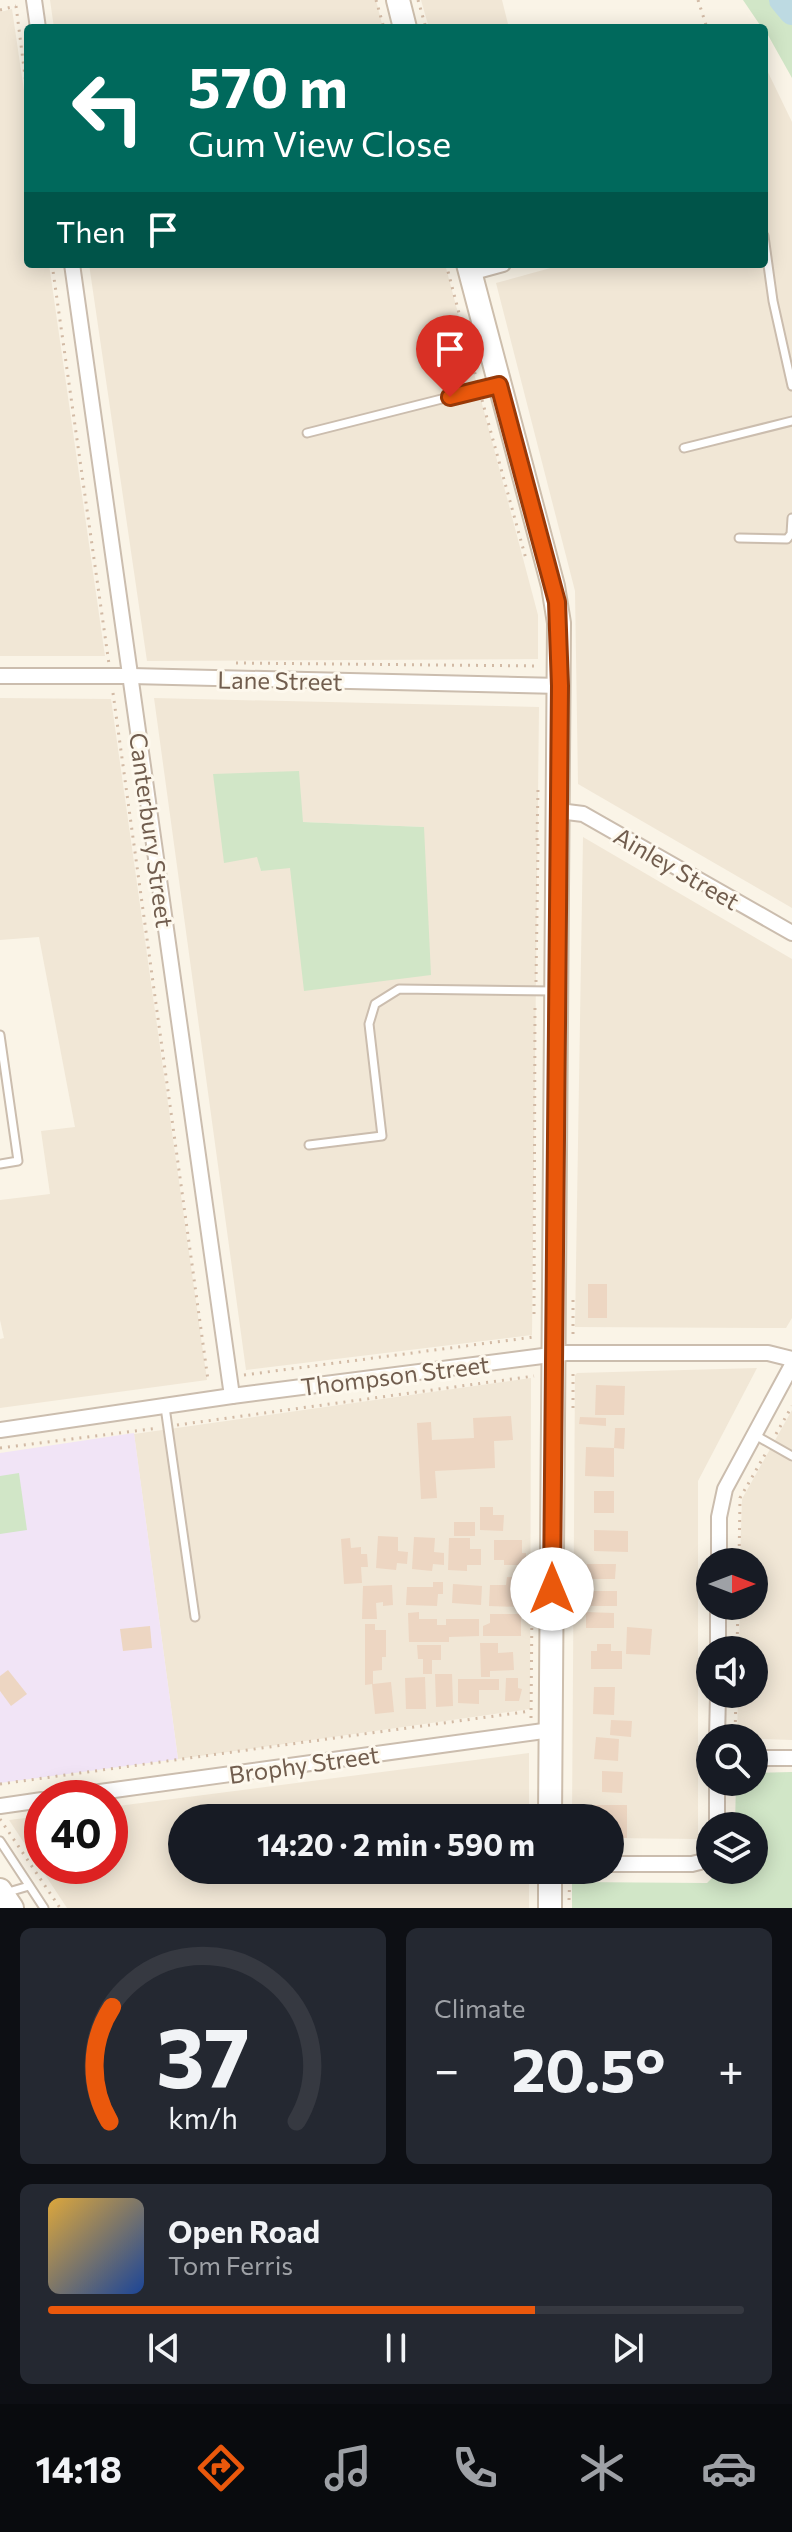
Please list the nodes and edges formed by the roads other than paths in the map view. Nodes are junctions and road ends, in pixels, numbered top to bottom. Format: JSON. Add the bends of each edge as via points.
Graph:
{"nodes":[{"id":1,"x":398,"y":0,"type":"edge"},
{"id":2,"x":29,"y":2,"type":"edge"},
{"id":3,"x":37,"y":24,"type":"edge"},
{"id":4,"x":404,"y":24,"type":"edge"},
{"id":5,"x":768,"y":265,"type":"edge"},
{"id":6,"x":73,"y":268,"type":"edge"},
{"id":7,"x":469,"y":268,"type":"edge"},
{"id":8,"x":792,"y":386,"type":"edge"},
{"id":9,"x":489,"y":388,"type":"junction"},
{"id":10,"x":792,"y":421,"type":"edge"},
{"id":11,"x":307,"y":433,"type":"dead end"},
{"id":12,"x":684,"y":448,"type":"dead end"},
{"id":13,"x":792,"y":518,"type":"edge"},
{"id":14,"x":739,"y":538,"type":"dead end"},
{"id":15,"x":0,"y":676,"type":"edge"},
{"id":16,"x":131,"y":676,"type":"junction"},
{"id":17,"x":551,"y":682,"type":"junction"},
{"id":18,"x":559,"y":811,"type":"junction"},
{"id":19,"x":792,"y":933,"type":"edge"},
{"id":20,"x":546,"y":991,"type":"junction"},
{"id":21,"x":0,"y":1035,"type":"edge"},
{"id":22,"x":309,"y":1145,"type":"dead end"},
{"id":23,"x":0,"y":1164,"type":"edge"},
{"id":24,"x":545,"y":1355,"type":"junction"},
{"id":25,"x":792,"y":1362,"type":"edge"},
{"id":26,"x":232,"y":1396,"type":"junction"},
{"id":27,"x":165,"y":1407,"type":"junction"},
{"id":28,"x":0,"y":1430,"type":"edge"},
{"id":29,"x":753,"y":1434,"type":"junction"},
{"id":30,"x":792,"y":1456,"type":"edge"},
{"id":31,"x":719,"y":1548,"type":"edge"},
{"id":32,"x":195,"y":1617,"type":"dead end"},
{"id":33,"x":551,"y":1730,"type":"junction"},
{"id":34,"x":768,"y":1758,"type":"edge"},
{"id":35,"x":792,"y":1758,"type":"edge"},
{"id":36,"x":128,"y":1788,"type":"edge"},
{"id":37,"x":24,"y":1803,"type":"edge"},
{"id":38,"x":550,"y":1804,"type":"edge"},
{"id":39,"x":0,"y":1806,"type":"edge"},
{"id":40,"x":0,"y":1841,"type":"edge"},
{"id":41,"x":696,"y":1863,"type":"edge"},
{"id":42,"x":624,"y":1864,"type":"edge"},
{"id":43,"x":550,"y":1884,"type":"edge"},
{"id":44,"x":29,"y":1886,"type":"junction"},
{"id":45,"x":5,"y":1897,"type":"edge"},
{"id":46,"x":44,"y":1908,"type":"edge"},
{"id":47,"x":550,"y":1908,"type":"edge"}],
"edges":[{"from":1,"to":4,"type":"street"},
{"from":2,"to":3,"type":"street"},
{"from":5,"to":8,"type":"lane"},
{"from":6,"to":16,"type":"street","name":"Canterbury Street"},
{"from":7,"to":9,"type":"street"},
{"from":9,"to":11,"type":"lane"},
{"from":9,"to":17,"type":"street","via":[[557,602]]},
{"from":10,"to":12,"type":"lane"},
{"from":13,"to":14,"type":"lane","via":[[787,539]]},
{"from":15,"to":16,"type":"street","name":"Lane Street"},
{"from":16,"to":17,"type":"street","name":"Lane Street"},
{"from":16,"to":26,"type":"street","name":"Canterbury Street"},
{"from":17,"to":18,"type":"street"},
{"from":18,"to":19,"type":"street","name":"Ainley Street","via":[[583,814]]},
{"from":18,"to":20,"type":"street"},
{"from":20,"to":22,"type":"lane","via":[[399,989],[375,1004],[369,1024],[382,1136]]},
{"from":20,"to":24,"type":"street"},
{"from":21,"to":23,"type":"lane","via":[[18,1161]]},
{"from":24,"to":25,"type":"street","name":"Thompson Street","via":[[768,1353]]},
{"from":24,"to":26,"type":"street","name":"Thompson Street"},
{"from":24,"to":33,"type":"street"},
{"from":25,"to":29,"type":"street"},
{"from":26,"to":27,"type":"street","name":"Thompson Street"},
{"from":27,"to":28,"type":"street","name":"Thompson Street"},
{"from":27,"to":32,"type":"lane"},
{"from":29,"to":30,"type":"lane"},
{"from":29,"to":31,"type":"street","via":[[723,1496]]},
{"from":33,"to":36,"type":"street","name":"Brophy Street"},
{"from":33,"to":38,"type":"street"},
{"from":34,"to":35,"type":"street"},
{"from":37,"to":39,"type":"street"},
{"from":40,"to":44,"type":"lane"},
{"from":41,"to":42,"type":"street"},
{"from":43,"to":47,"type":"street"},
{"from":44,"to":45,"type":"lane"},
{"from":44,"to":46,"type":"lane"}]}
